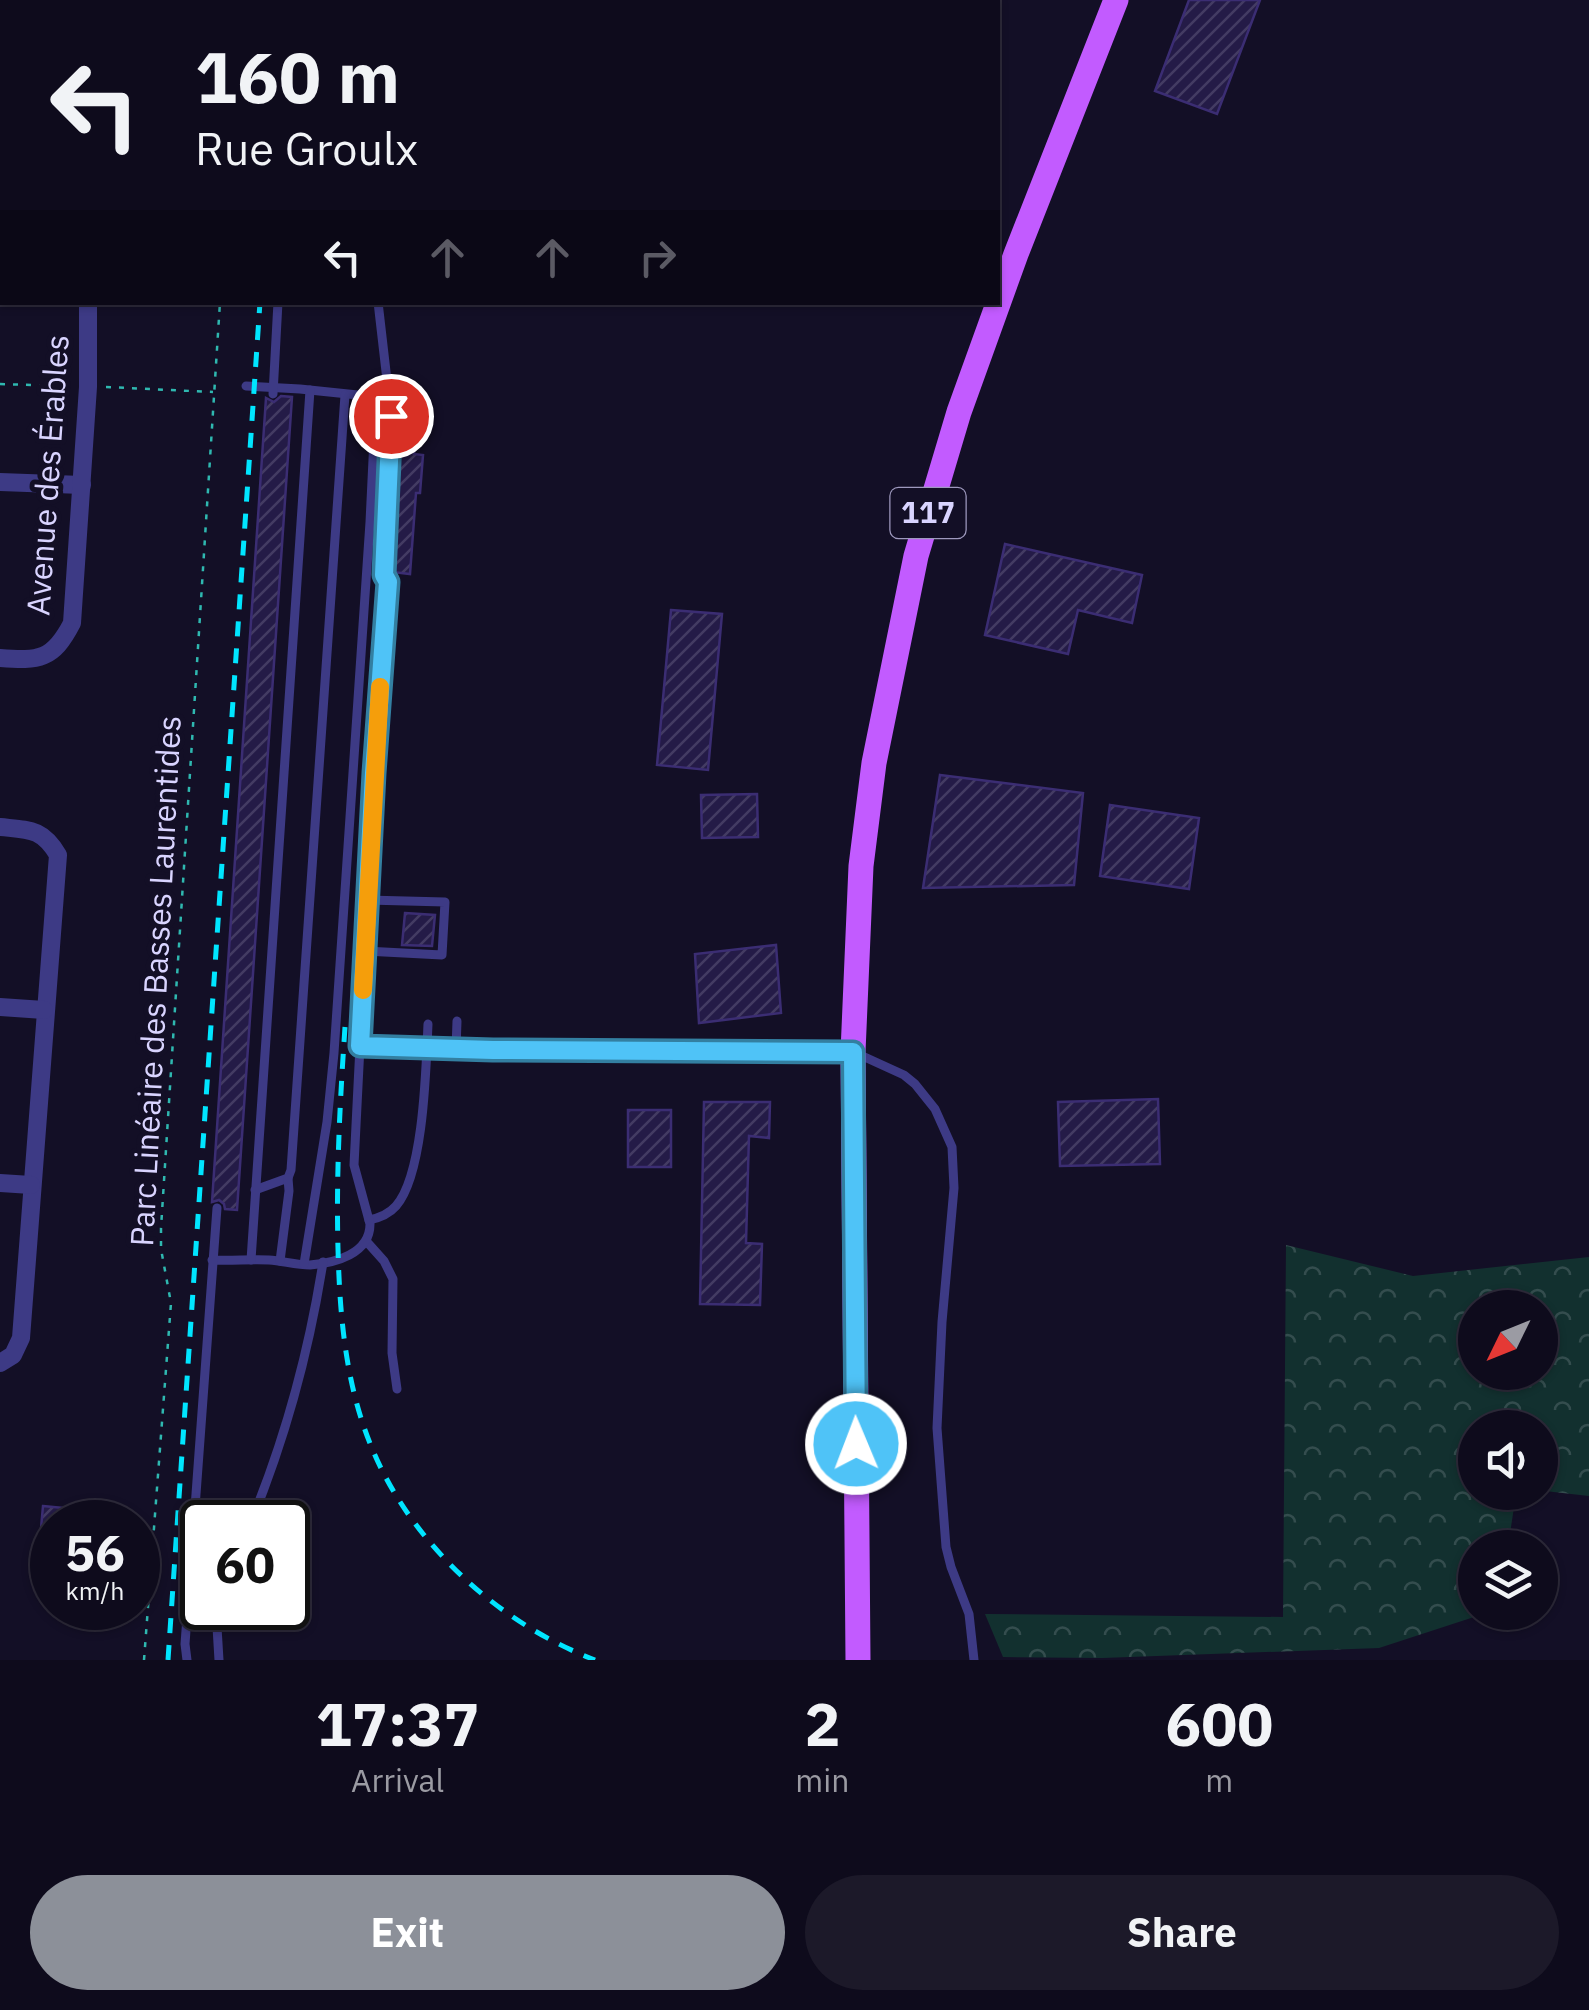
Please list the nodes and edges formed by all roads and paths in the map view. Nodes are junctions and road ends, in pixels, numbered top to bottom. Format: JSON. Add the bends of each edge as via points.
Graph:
{"nodes":[{"id":1,"x":1116,"y":0,"type":"edge"},
{"id":2,"x":1000,"y":297,"type":"edge"},
{"id":3,"x":88,"y":305,"type":"edge"},
{"id":4,"x":220,"y":305,"type":"edge"},
{"id":5,"x":278,"y":305,"type":"edge"},
{"id":6,"x":378,"y":305,"type":"edge"},
{"id":7,"x":997,"y":305,"type":"edge"},
{"id":8,"x":0,"y":384,"type":"edge"},
{"id":9,"x":246,"y":386,"type":"dead end"},
{"id":10,"x":94,"y":387,"type":"junction"},
{"id":11,"x":310,"y":390,"type":"junction"},
{"id":12,"x":273,"y":391,"type":"junction"},
{"id":13,"x":214,"y":392,"type":"junction"},
{"id":14,"x":345,"y":394,"type":"junction"},
{"id":15,"x":376,"y":397,"type":"junction"},
{"id":16,"x":389,"y":397,"type":"junction"},
{"id":17,"x":0,"y":482,"type":"edge"},
{"id":18,"x":82,"y":485,"type":"junction"},
{"id":19,"x":0,"y":658,"type":"edge"},
{"id":20,"x":0,"y":828,"type":"edge"},
{"id":21,"x":367,"y":900,"type":"junction"},
{"id":22,"x":365,"y":951,"type":"junction"},
{"id":23,"x":0,"y":1007,"type":"edge"},
{"id":24,"x":44,"y":1010,"type":"junction"},
{"id":25,"x":457,"y":1022,"type":"dead end"},
{"id":26,"x":428,"y":1024,"type":"dead end"},
{"id":27,"x":360,"y":1046,"type":"junction"},
{"id":28,"x":442,"y":1049,"type":"junction"},
{"id":29,"x":853,"y":1052,"type":"junction"},
{"id":30,"x":288,"y":1178,"type":"junction"},
{"id":31,"x":0,"y":1183,"type":"edge"},
{"id":32,"x":31,"y":1185,"type":"junction"},
{"id":33,"x":255,"y":1190,"type":"junction"},
{"id":34,"x":217,"y":1208,"type":"dead end"},
{"id":35,"x":369,"y":1220,"type":"junction"},
{"id":36,"x":367,"y":1242,"type":"junction"},
{"id":37,"x":212,"y":1260,"type":"junction"},
{"id":38,"x":250,"y":1260,"type":"junction"},
{"id":39,"x":280,"y":1261,"type":"junction"},
{"id":40,"x":323,"y":1262,"type":"junction"},
{"id":41,"x":304,"y":1264,"type":"junction"},
{"id":42,"x":0,"y":1363,"type":"edge"},
{"id":43,"x":397,"y":1390,"type":"dead end"},
{"id":44,"x":260,"y":1500,"type":"edge"},
{"id":45,"x":217,"y":1630,"type":"edge"},
{"id":46,"x":144,"y":1660,"type":"edge"},
{"id":47,"x":187,"y":1660,"type":"edge"},
{"id":48,"x":219,"y":1660,"type":"edge"},
{"id":49,"x":858,"y":1660,"type":"edge"},
{"id":50,"x":974,"y":1660,"type":"edge"}],
"edges":[{"from":1,"to":2,"type":"main road","number":"117"},
{"from":3,"to":10,"type":"street","name":"Avenue des Érables"},
{"from":4,"to":13,"type":"path","name":"Parc Linéaire des Basses Laurentides"},
{"from":5,"to":12,"type":"lane"},
{"from":6,"to":16,"type":"lane"},
{"from":7,"to":29,"type":"main road","number":"117","via":[[950,440],[895,651],[862,866]]},
{"from":8,"to":10,"type":"path"},
{"from":9,"to":12,"type":"lane"},
{"from":10,"to":13,"type":"path"},
{"from":10,"to":18,"type":"street","name":"Avenue des Érables"},
{"from":11,"to":12,"type":"lane"},
{"from":11,"to":14,"type":"lane"},
{"from":11,"to":33,"type":"lane"},
{"from":13,"to":46,"type":"path","name":"Parc Linéaire des Basses Laurentides","via":[[160,1240],[171,1312]]},
{"from":14,"to":15,"type":"lane"},
{"from":14,"to":30,"type":"lane"},
{"from":15,"to":16,"type":"lane"},
{"from":15,"to":41,"type":"lane","via":[[334,1053]]},
{"from":16,"to":21,"type":"lane","via":[[388,582]]},
{"from":17,"to":18,"type":"street"},
{"from":18,"to":19,"type":"street","name":"Avenue des Érables","via":[[72,623],[50,654]]},
{"from":20,"to":24,"type":"street","via":[[34,830],[58,855]]},
{"from":21,"to":22,"type":"lane"},
{"from":21,"to":22,"type":"lane","via":[[445,902],[442,955]]},
{"from":22,"to":27,"type":"lane"},
{"from":23,"to":24,"type":"street"},
{"from":24,"to":32,"type":"street"},
{"from":25,"to":28,"type":"lane"},
{"from":26,"to":28,"type":"lane"},
{"from":27,"to":28,"type":"lane"},
{"from":27,"to":35,"type":"lane","via":[[354,1165]]},
{"from":28,"to":29,"type":"street"},
{"from":28,"to":35,"type":"lane","via":[[407,1186],[392,1211]]},
{"from":29,"to":49,"type":"main road","number":"117"},
{"from":29,"to":50,"type":"lane","via":[[914,1084],[952,1147],[938,1428],[946,1547],[969,1614]]},
{"from":30,"to":33,"type":"lane"},
{"from":30,"to":39,"type":"lane"},
{"from":31,"to":32,"type":"street"},
{"from":32,"to":42,"type":"street","via":[[20,1338],[14,1354]]},
{"from":33,"to":38,"type":"lane"},
{"from":34,"to":37,"type":"lane"},
{"from":35,"to":36,"type":"lane"},
{"from":36,"to":40,"type":"lane","via":[[349,1256]]},
{"from":36,"to":43,"type":"lane","via":[[393,1279]]},
{"from":37,"to":38,"type":"lane"},
{"from":37,"to":47,"type":"lane"},
{"from":38,"to":39,"type":"lane"},
{"from":39,"to":41,"type":"lane"},
{"from":40,"to":41,"type":"lane"},
{"from":40,"to":44,"type":"lane","via":[[293,1403]]},
{"from":45,"to":48,"type":"lane"}]}
